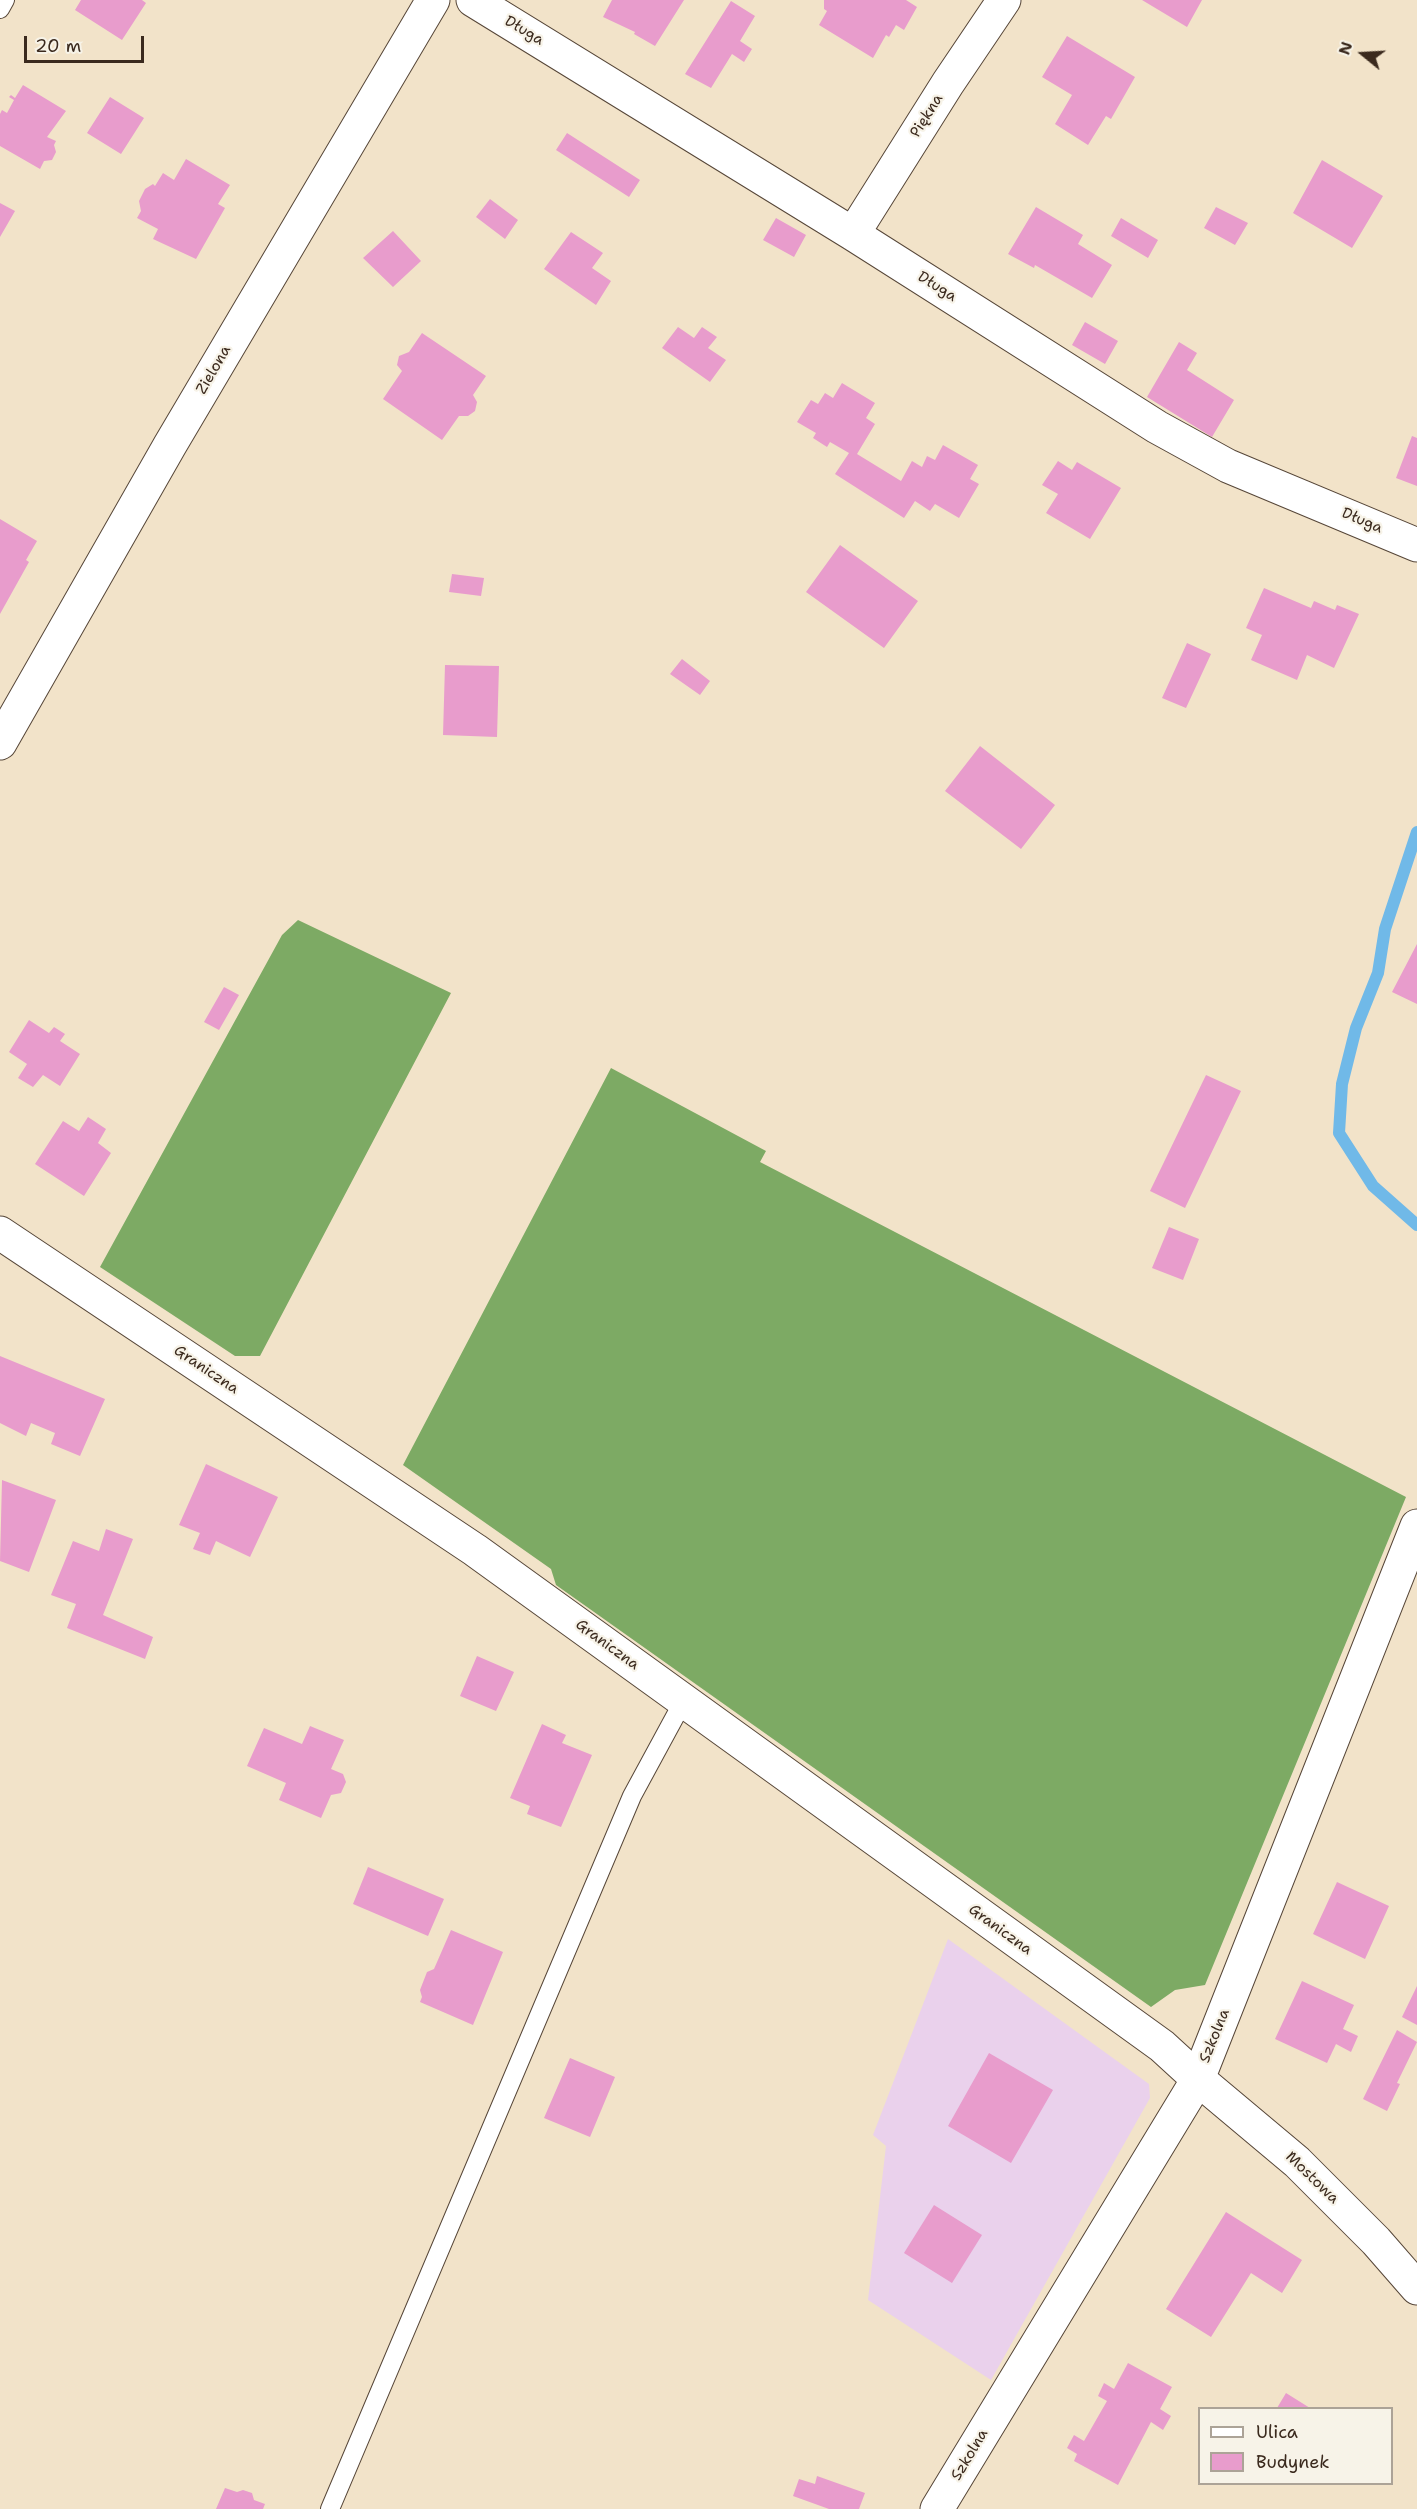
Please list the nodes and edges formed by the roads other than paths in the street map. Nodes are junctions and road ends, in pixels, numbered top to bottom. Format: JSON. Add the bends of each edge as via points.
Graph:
{"nodes":[{"id":1,"x":5,"y":0,"type":"edge"},
{"id":2,"x":433,"y":0,"type":"edge"},
{"id":3,"x":473,"y":0,"type":"edge"},
{"id":4,"x":1004,"y":0,"type":"edge"},
{"id":5,"x":0,"y":9,"type":"edge"},
{"id":6,"x":853,"y":234,"type":"junction"},
{"id":7,"x":1417,"y":545,"type":"edge"},
{"id":8,"x":0,"y":742,"type":"edge"},
{"id":9,"x":0,"y":1233,"type":"edge"},
{"id":10,"x":1417,"y":1526,"type":"edge"},
{"id":11,"x":684,"y":1700,"type":"junction"},
{"id":12,"x":1198,"y":2079,"type":"junction"},
{"id":13,"x":1417,"y":2288,"type":"edge"},
{"id":14,"x":330,"y":2509,"type":"edge"},
{"id":15,"x":938,"y":2509,"type":"edge"}],
"edges":[{"from":1,"to":5,"type":"lane"},
{"from":2,"to":8,"type":"street","name":"Zielona"},
{"from":3,"to":6,"type":"street","name":"Długa"},
{"from":4,"to":6,"type":"street","name":"Piękna"},
{"from":6,"to":7,"type":"street","name":"Długa","via":[[1157,427],[1228,466]]},
{"from":9,"to":11,"type":"street","name":"Graniczna","via":[[475,1550]]},
{"from":10,"to":12,"type":"street","name":"Szkolna"},
{"from":11,"to":12,"type":"street","name":"Graniczna","via":[[1161,2046]]},
{"from":11,"to":14,"type":"lane","via":[[632,1796]]},
{"from":12,"to":13,"type":"street","name":"Mostowa","via":[[1297,2162]]},
{"from":12,"to":15,"type":"street","name":"Szkolna"}]}
